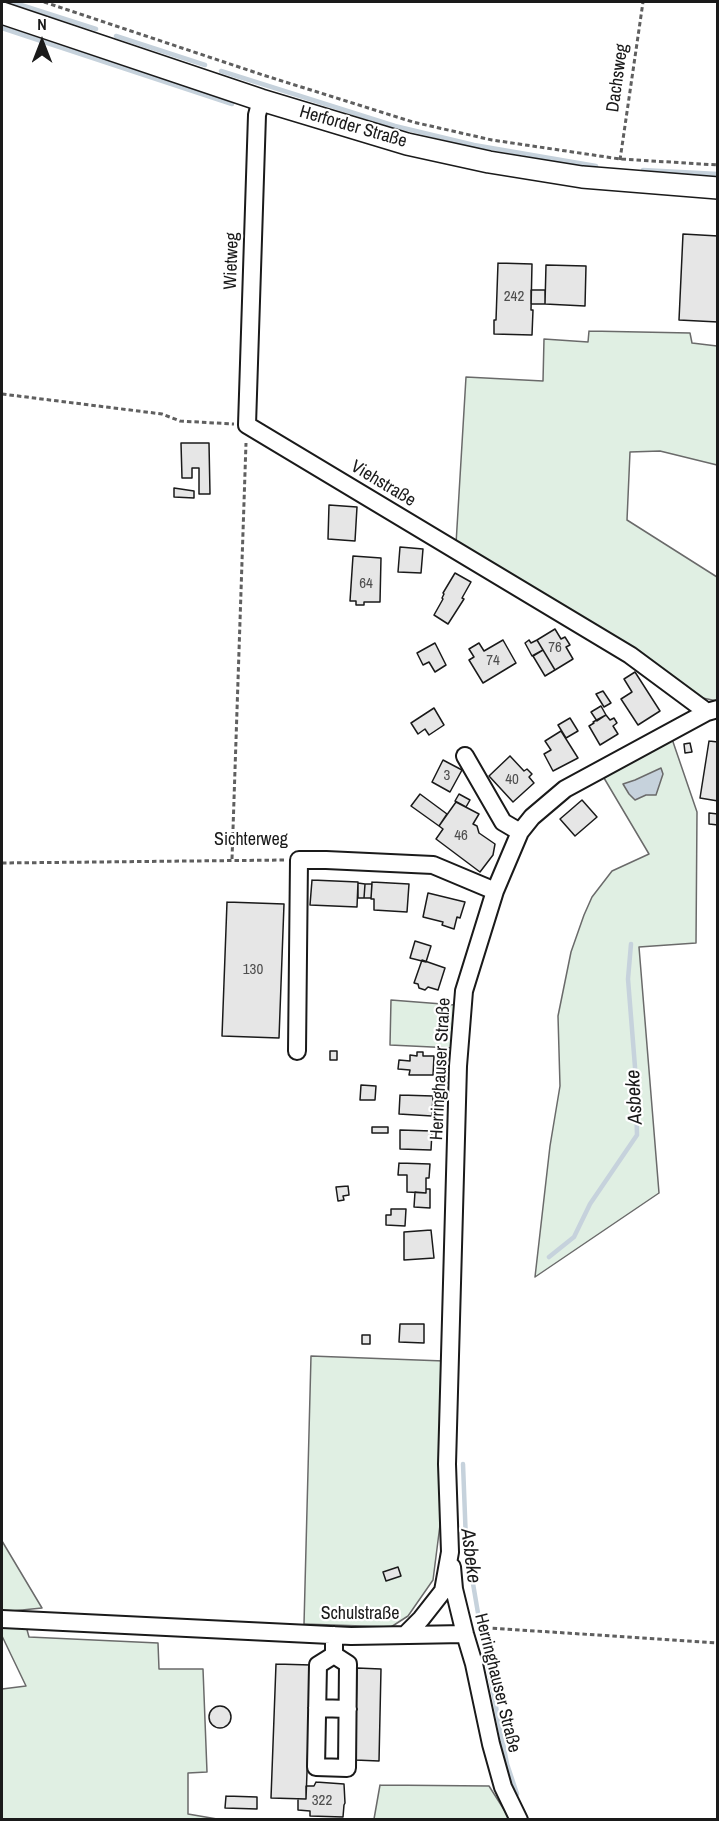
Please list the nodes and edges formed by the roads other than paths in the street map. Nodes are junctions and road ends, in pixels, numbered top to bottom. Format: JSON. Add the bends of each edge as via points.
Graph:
{"nodes":[{"id":1,"x":2,"y":13,"type":"edge"},
{"id":2,"x":261,"y":99,"type":"junction"},
{"id":3,"x":717,"y":188,"type":"edge"},
{"id":4,"x":247,"y":425,"type":"joint"},
{"id":5,"x":712,"y":711,"type":"edge"},
{"id":6,"x":465,"y":756,"type":"dead end"},
{"id":7,"x":520,"y":832,"type":"junction"},
{"id":8,"x":495,"y":891,"type":"junction"},
{"id":9,"x":297,"y":1051,"type":"dead end"},
{"id":10,"x":450,"y":1552,"type":"junction"},
{"id":11,"x":2,"y":1619,"type":"edge"},
{"id":12,"x":406,"y":1634,"type":"junction"},
{"id":13,"x":465,"y":1634,"type":"junction"},
{"id":14,"x":334,"y":1635,"type":"junction"},
{"id":15,"x":334,"y":1655,"type":"junction"},
{"id":16,"x":317,"y":1708,"type":"junction"},
{"id":17,"x":348,"y":1709,"type":"junction"},
{"id":18,"x":519,"y":1820,"type":"edge"}],
"edges":[{"from":1,"to":2,"type":"main road","name":"Herforder Straße"},
{"from":2,"to":3,"type":"main road","name":"Herforder Straße","via":[[407,144],[489,162],[582,177]]},
{"from":2,"to":4,"type":"street","name":"Wietweg","via":[[257,115]]},
{"from":4,"to":5,"type":"street","name":"Viehstraße","via":[[630,655]]},
{"from":5,"to":7,"type":"street","name":"Herringhauser Straße","via":[[565,789]]},
{"from":6,"to":7,"type":"street","via":[[503,822]]},
{"from":7,"to":8,"type":"street","name":"Herringhauser Straße"},
{"from":8,"to":9,"type":"street","name":"Sichterweg","via":[[433,865],[299,860]]},
{"from":8,"to":10,"type":"street","name":"Herringhauser Straße","via":[[464,991],[458,1066],[447,1464]]},
{"from":10,"to":12,"type":"street","name":"Herringhauser Straße","via":[[443,1591]]},
{"from":10,"to":13,"type":"street","name":"Herringhauser Straße"},
{"from":11,"to":14,"type":"street","name":"Schulstraße"},
{"from":12,"to":13,"type":"street","name":"Schulstraße"},
{"from":12,"to":14,"type":"street","name":"Schulstraße"},
{"from":13,"to":18,"type":"street","name":"Herringhauser Straße","via":[[503,1787]]},
{"from":14,"to":15,"type":"street"},
{"from":15,"to":16,"type":"street","via":[[318,1665]]},
{"from":15,"to":17,"type":"street","via":[[348,1665]]},
{"from":16,"to":17,"type":"street"},
{"from":16,"to":17,"type":"street","via":[[316,1767],[347,1768]]}]}
